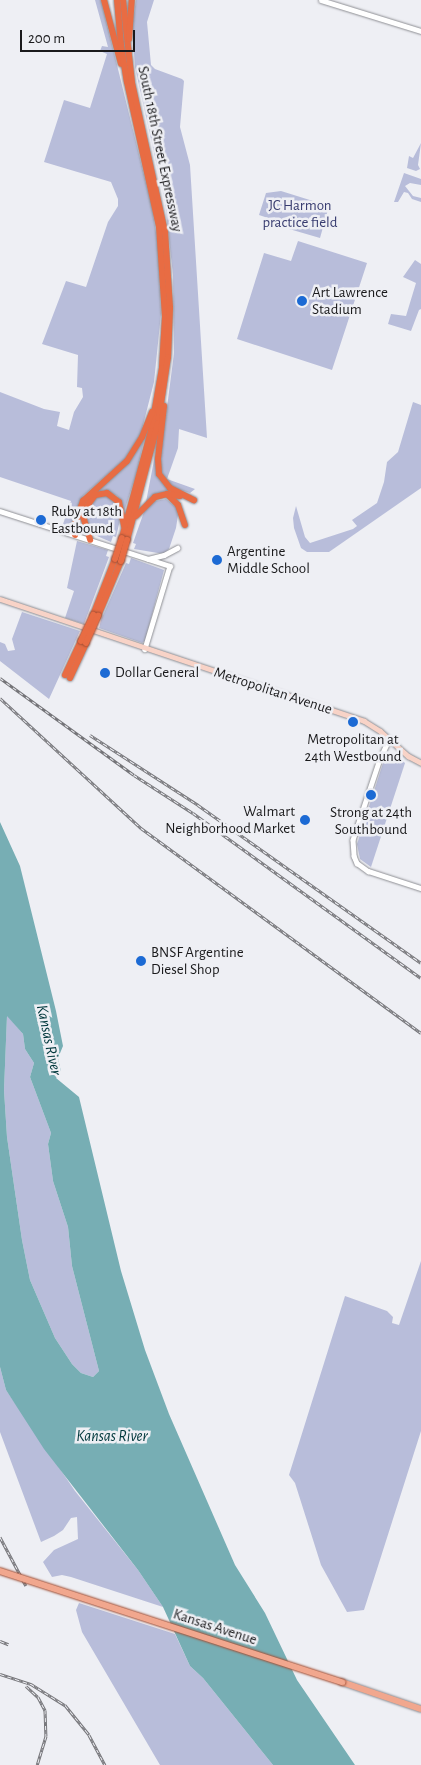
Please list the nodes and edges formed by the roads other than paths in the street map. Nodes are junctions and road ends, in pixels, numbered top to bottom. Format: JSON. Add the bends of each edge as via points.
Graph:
{"nodes":[{"id":1,"x":104,"y":0,"type":"edge"},
{"id":2,"x":117,"y":0,"type":"edge"},
{"id":3,"x":123,"y":0,"type":"edge"},
{"id":4,"x":132,"y":0,"type":"edge"},
{"id":5,"x":321,"y":0,"type":"edge"},
{"id":6,"x":421,"y":31,"type":"edge"},
{"id":7,"x":128,"y":55,"type":"junction"},
{"id":8,"x":128,"y":82,"type":"junction"},
{"id":9,"x":164,"y":390,"type":"junction"},
{"id":10,"x":158,"y":397,"type":"junction"},
{"id":11,"x":168,"y":494,"type":"junction"},
{"id":12,"x":0,"y":511,"type":"edge"},
{"id":13,"x":82,"y":513,"type":"junction"},
{"id":14,"x":134,"y":519,"type":"junction"},
{"id":15,"x":184,"y":525,"type":"dead end"},
{"id":16,"x":75,"y":535,"type":"junction"},
{"id":17,"x":124,"y":536,"type":"junction"},
{"id":18,"x":90,"y":540,"type":"junction"},
{"id":19,"x":177,"y":548,"type":"dead end"},
{"id":20,"x":147,"y":559,"type":"junction"},
{"id":21,"x":0,"y":600,"type":"edge"},
{"id":22,"x":145,"y":649,"type":"junction"},
{"id":23,"x":68,"y":676,"type":"dead end"},
{"id":24,"x":389,"y":740,"type":"junction"},
{"id":25,"x":421,"y":763,"type":"edge"},
{"id":26,"x":421,"y":888,"type":"edge"},
{"id":27,"x":0,"y":1571,"type":"edge"},
{"id":28,"x":421,"y":1709,"type":"edge"}],
"edges":[{"from":1,"to":8,"type":"highway","via":[[116,52]]},
{"from":2,"to":8,"type":"highway","name":"South 18th Street Expressway"},
{"from":3,"to":7,"type":"highway","name":"South 18th Street Expressway"},
{"from":4,"to":7,"type":"highway"},
{"from":5,"to":6,"type":"street"},
{"from":7,"to":9,"type":"highway","name":"South 18th Street Expressway","via":[[165,232],[170,308]]},
{"from":8,"to":10,"type":"highway","name":"South 18th Street Expressway","via":[[154,197],[163,257],[165,317]]},
{"from":9,"to":11,"type":"highway","via":[[159,474],[170,488],[194,500]]},
{"from":9,"to":14,"type":"highway","name":"South 18th Street Expressway"},
{"from":10,"to":16,"type":"highway","via":[[142,437],[127,461],[83,501],[74,527]]},
{"from":10,"to":17,"type":"highway","name":"South 18th Street Expressway"},
{"from":11,"to":14,"type":"highway","via":[[155,497]]},
{"from":11,"to":15,"type":"highway","via":[[178,505]]},
{"from":12,"to":16,"type":"street"},
{"from":13,"to":16,"type":"highway"},
{"from":13,"to":17,"type":"highway","via":[[95,495],[112,495],[122,507]]},
{"from":13,"to":18,"type":"highway"},
{"from":14,"to":17,"type":"highway","name":"South 18th Street Expressway"},
{"from":16,"to":18,"type":"street"},
{"from":17,"to":23,"type":"highway","name":"South 18th Street Expressway","bridge":true,"via":[[118,560]]},
{"from":18,"to":20,"type":"street"},
{"from":19,"to":20,"type":"street"},
{"from":20,"to":22,"type":"street","via":[[170,566]]},
{"from":21,"to":22,"type":"main road","name":"Metropolitan Avenue"},
{"from":22,"to":24,"type":"main road","name":"Metropolitan Avenue","via":[[364,722]]},
{"from":24,"to":25,"type":"main road","name":"Metropolitan Avenue"},
{"from":24,"to":26,"type":"street","via":[[353,840],[354,856],[357,863],[368,871]]},
{"from":27,"to":28,"type":"main road","name":"Kansas Avenue","bridge":true}]}
